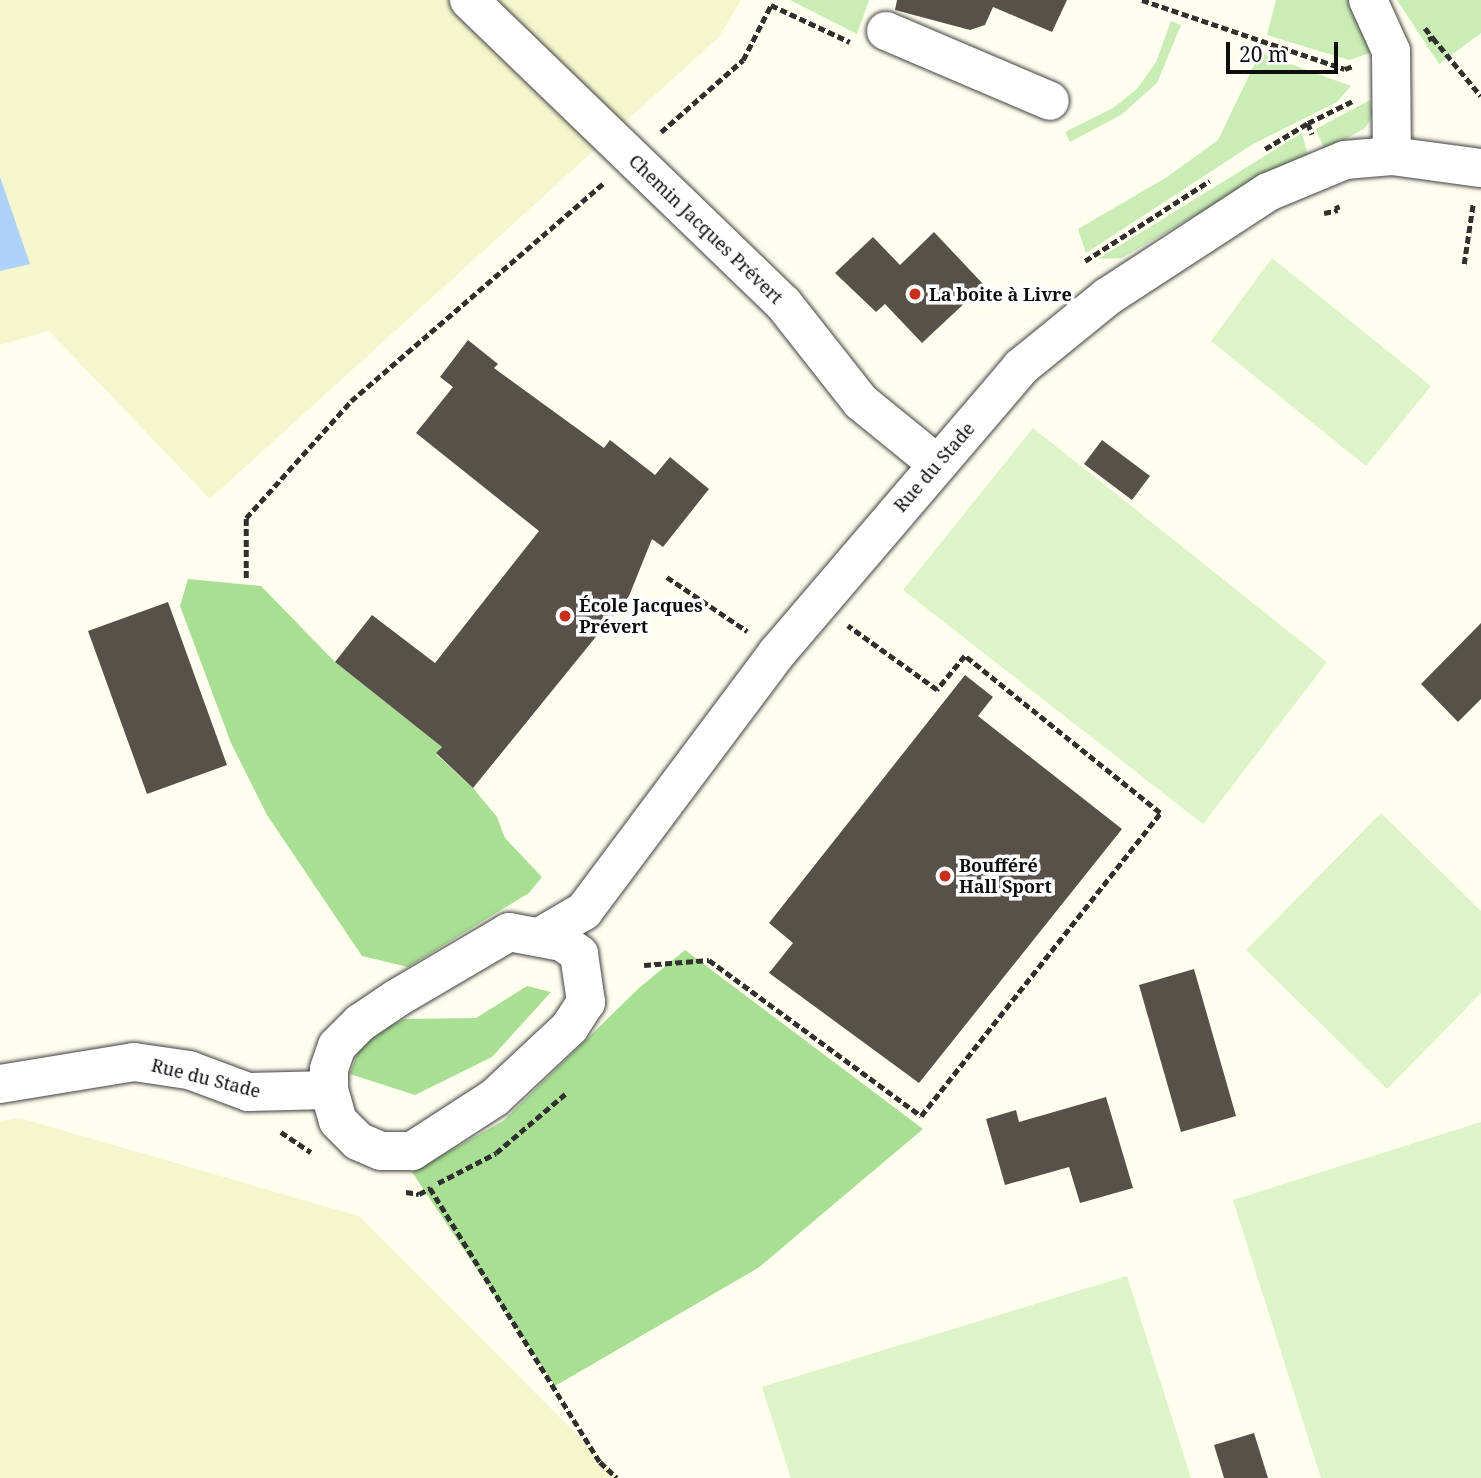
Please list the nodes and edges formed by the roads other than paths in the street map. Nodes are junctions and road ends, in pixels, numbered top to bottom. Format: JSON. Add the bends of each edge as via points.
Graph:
{"nodes":[{"id":1,"x":469,"y":0,"type":"edge"},
{"id":2,"x":1368,"y":0,"type":"edge"},
{"id":3,"x":886,"y":32,"type":"road end"},
{"id":4,"x":1050,"y":101,"type":"dead end"},
{"id":5,"x":1391,"y":156,"type":"junction"},
{"id":6,"x":1481,"y":168,"type":"edge"},
{"id":7,"x":936,"y":463,"type":"junction"},
{"id":8,"x":584,"y":911,"type":"junction"},
{"id":9,"x":541,"y":936,"type":"junction"},
{"id":10,"x":579,"y":954,"type":"junction"},
{"id":11,"x":0,"y":1084,"type":"edge"},
{"id":12,"x":329,"y":1090,"type":"junction"}],
"edges":[{"from":1,"to":7,"type":"street","name":"Chemin Jacques Prévert","via":[[782,303],[860,402]]},
{"from":2,"to":5,"type":"street","via":[[1391,51]]},
{"from":3,"to":4,"type":"street"},
{"from":5,"to":6,"type":"street","name":"Rue du Stade"},
{"from":5,"to":7,"type":"street","name":"Rue du Stade","via":[[1345,160],[1268,192],[1199,234],[1107,298],[1021,368]]},
{"from":7,"to":8,"type":"street","name":"Rue du Stade","via":[[777,653]]},
{"from":8,"to":9,"type":"street","name":"Rue du Stade"},
{"from":8,"to":10,"type":"street"},
{"from":9,"to":10,"type":"street","via":[[562,942]]},
{"from":9,"to":12,"type":"street","via":[[509,932],[464,955],[360,1023],[337,1046],[329,1069]]},
{"from":10,"to":12,"type":"street","via":[[586,1002],[570,1027],[494,1098],[412,1151],[381,1151],[358,1141],[338,1121]]},
{"from":11,"to":12,"type":"street","name":"Rue du Stade","via":[[134,1062],[189,1070],[248,1092]]}]}
